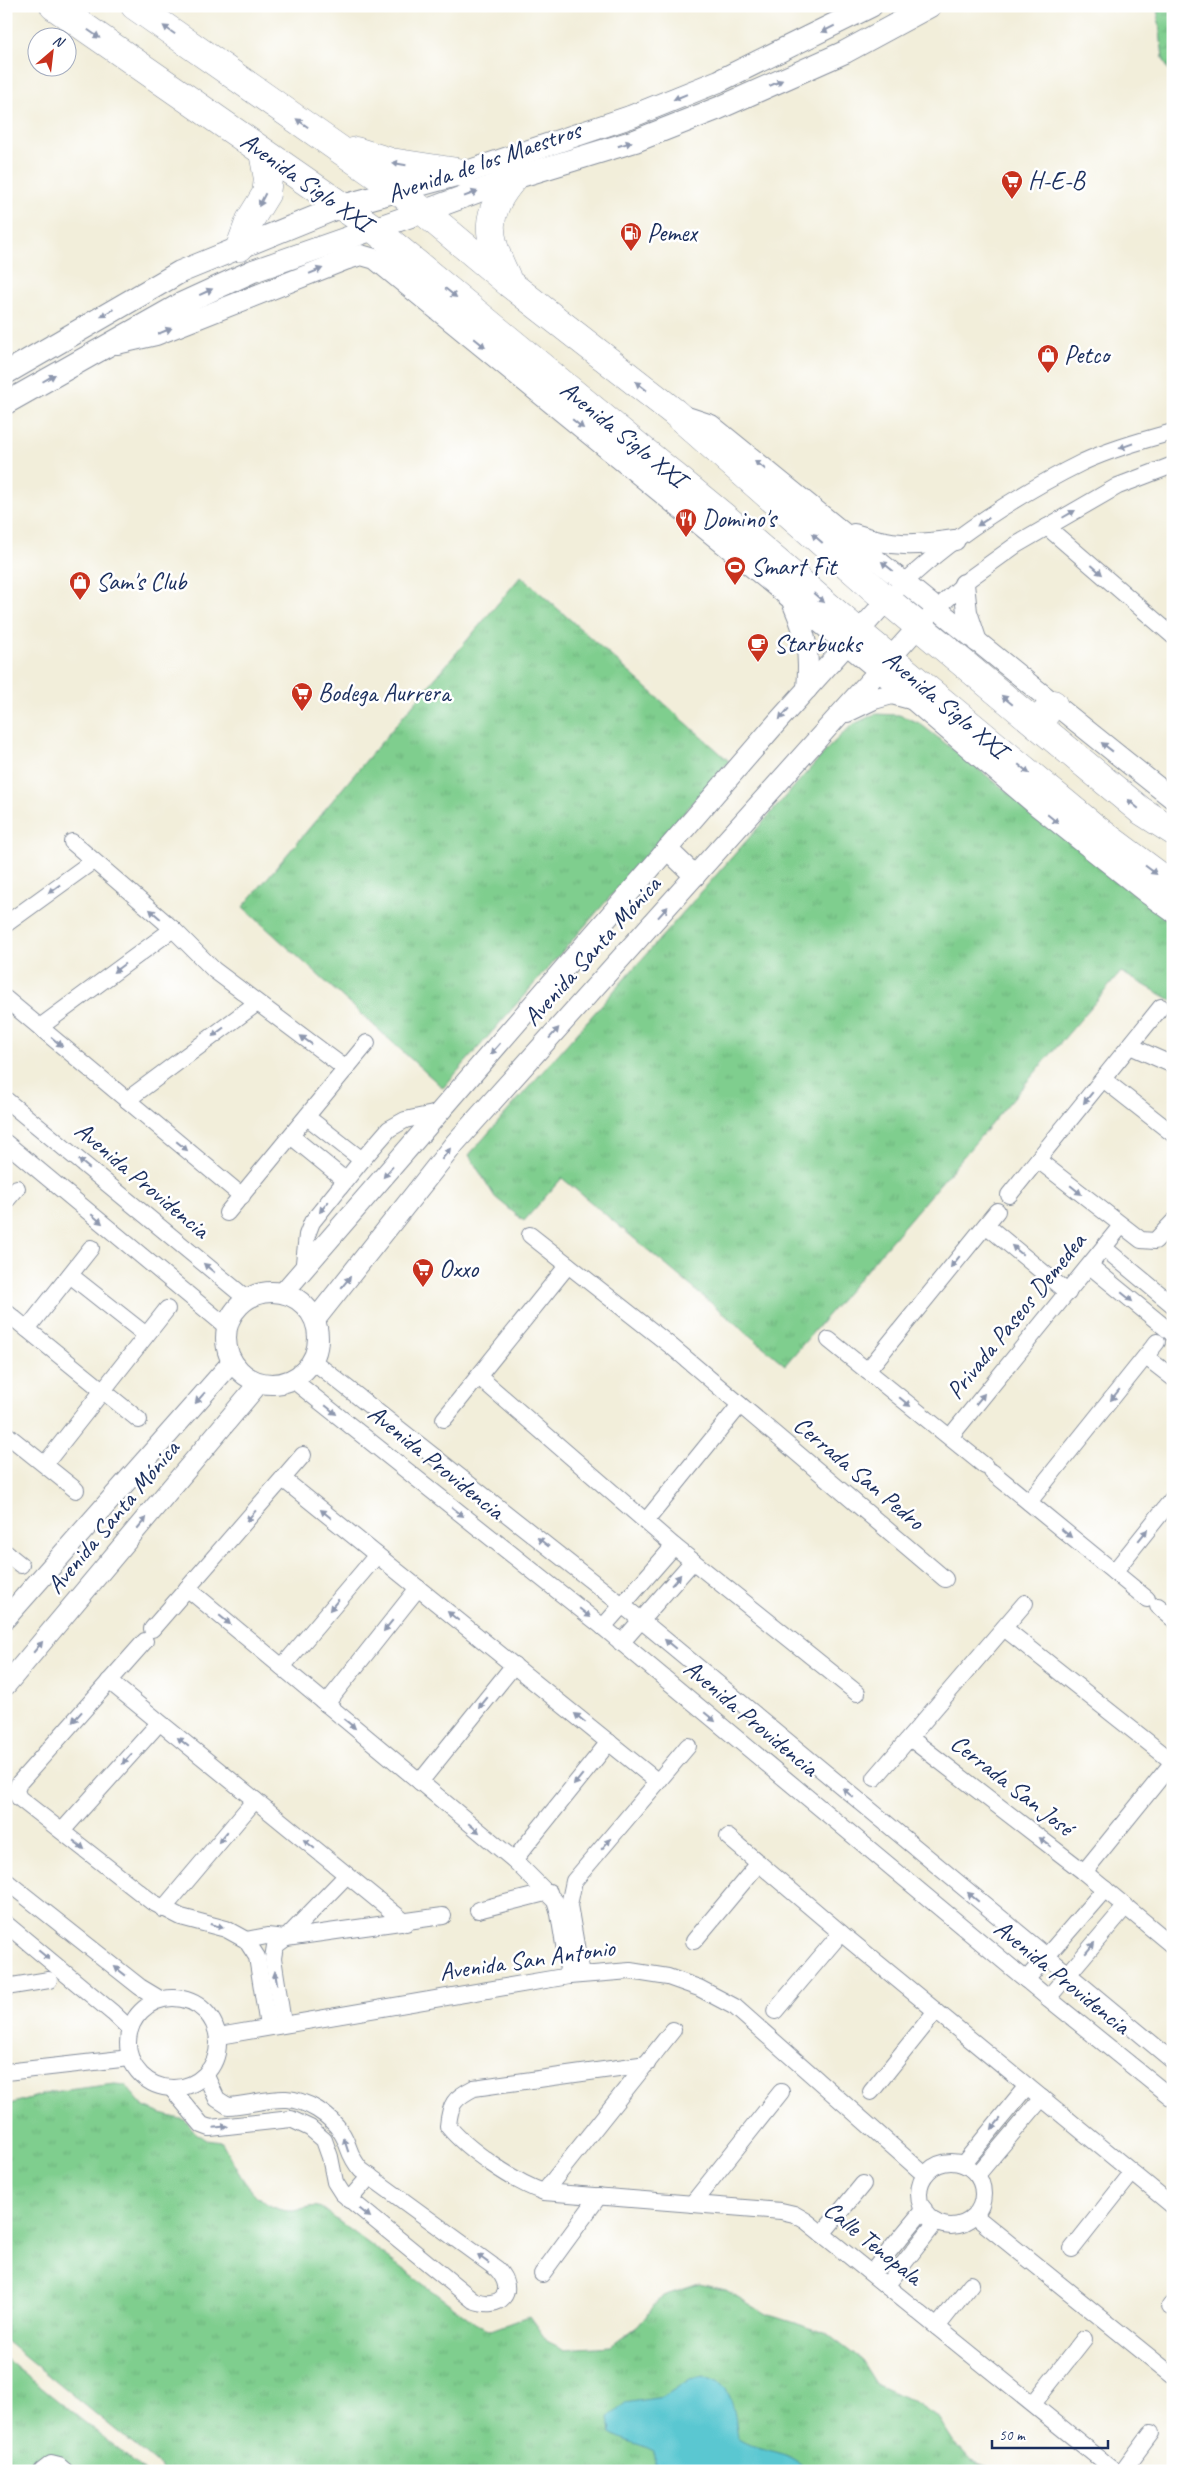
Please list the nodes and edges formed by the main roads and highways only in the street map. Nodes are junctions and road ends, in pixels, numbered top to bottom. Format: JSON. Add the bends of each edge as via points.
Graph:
{"nodes":[{"id":1,"x":54,"y":6,"type":"edge"},
{"id":2,"x":135,"y":6,"type":"edge"},
{"id":3,"x":871,"y":6,"type":"edge"},
{"id":4,"x":930,"y":6,"type":"edge"},
{"id":5,"x":325,"y":139,"type":"junction"},
{"id":6,"x":263,"y":152,"type":"junction"},
{"id":7,"x":464,"y":173,"type":"junction"},
{"id":8,"x":514,"y":178,"type":"junction"},
{"id":9,"x":399,"y":191,"type":"junction"},
{"id":10,"x":342,"y":206,"type":"junction"},
{"id":11,"x":425,"y":211,"type":"junction"},
{"id":12,"x":373,"y":228,"type":"junction"},
{"id":13,"x":240,"y":247,"type":"junction"},
{"id":14,"x":510,"y":284,"type":"junction"},
{"id":15,"x":6,"y":373,"type":"edge"},
{"id":16,"x":6,"y":402,"type":"edge"},
{"id":17,"x":775,"y":560,"type":"junction"},
{"id":18,"x":792,"y":600,"type":"road end"},
{"id":19,"x":1173,"y":831,"type":"edge"},
{"id":20,"x":1171,"y":901,"type":"edge"}],
"edges":[{"from":1,"to":6,"type":"highway","name":"Avenida Siglo XXI","one_way":true},
{"from":5,"to":2,"type":"highway","name":"Avenida Siglo XXI","one_way":true},
{"from":3,"to":7,"type":"main road","name":"Avenida de los Maestros","one_way":true,"via":[[719,81],[630,117]]},
{"from":8,"to":4,"type":"main road","name":"Avenida de los Maestros","one_way":true,"via":[[635,141],[719,108],[845,52]]},
{"from":7,"to":5,"type":"highway","one_way":true,"via":[[391,162]]},
{"from":5,"to":9,"type":"highway","name":"Avenida Siglo XXI"},
{"from":6,"to":10,"type":"highway","name":"Avenida Siglo XXI"},
{"from":6,"to":13,"type":"highway","one_way":true,"via":[[268,179],[266,194],[250,220]]},
{"from":7,"to":9,"type":"main road","name":"Avenida de los Maestros"},
{"from":11,"to":8,"type":"main road","name":"Avenida de los Maestros","one_way":true},
{"from":8,"to":14,"type":"highway","via":[[494,206],[490,225],[492,245]]},
{"from":9,"to":10,"type":"main road","name":"Avenida de los Maestros"},
{"from":9,"to":11,"type":"highway","name":"Avenida Siglo XXI"},
{"from":10,"to":12,"type":"highway","name":"Avenida Siglo XXI"},
{"from":10,"to":13,"type":"main road","name":"Avenida de los Maestros"},
{"from":11,"to":12,"type":"main road","name":"Avenida de los Maestros"},
{"from":11,"to":14,"type":"highway","name":"Avenida Siglo XXI"},
{"from":16,"to":12,"type":"main road","name":"Avenida de los Maestros","one_way":true,"via":[[181,304],[253,271]]},
{"from":12,"to":17,"type":"highway","name":"Avenida Siglo XXI","one_way":true,"via":[[422,282],[662,480]]},
{"from":13,"to":15,"type":"main road","name":"Avenida de los Maestros","one_way":true,"via":[[180,272]]},
{"from":19,"to":14,"type":"highway","name":"Avenida Siglo XXI","one_way":true,"via":[[1140,810],[1045,714],[896,590]]},
{"from":17,"to":18,"type":"highway"},
{"from":17,"to":20,"type":"highway","name":"Avenida Siglo XXI","one_way":true,"via":[[852,638],[1095,828]]}]}
